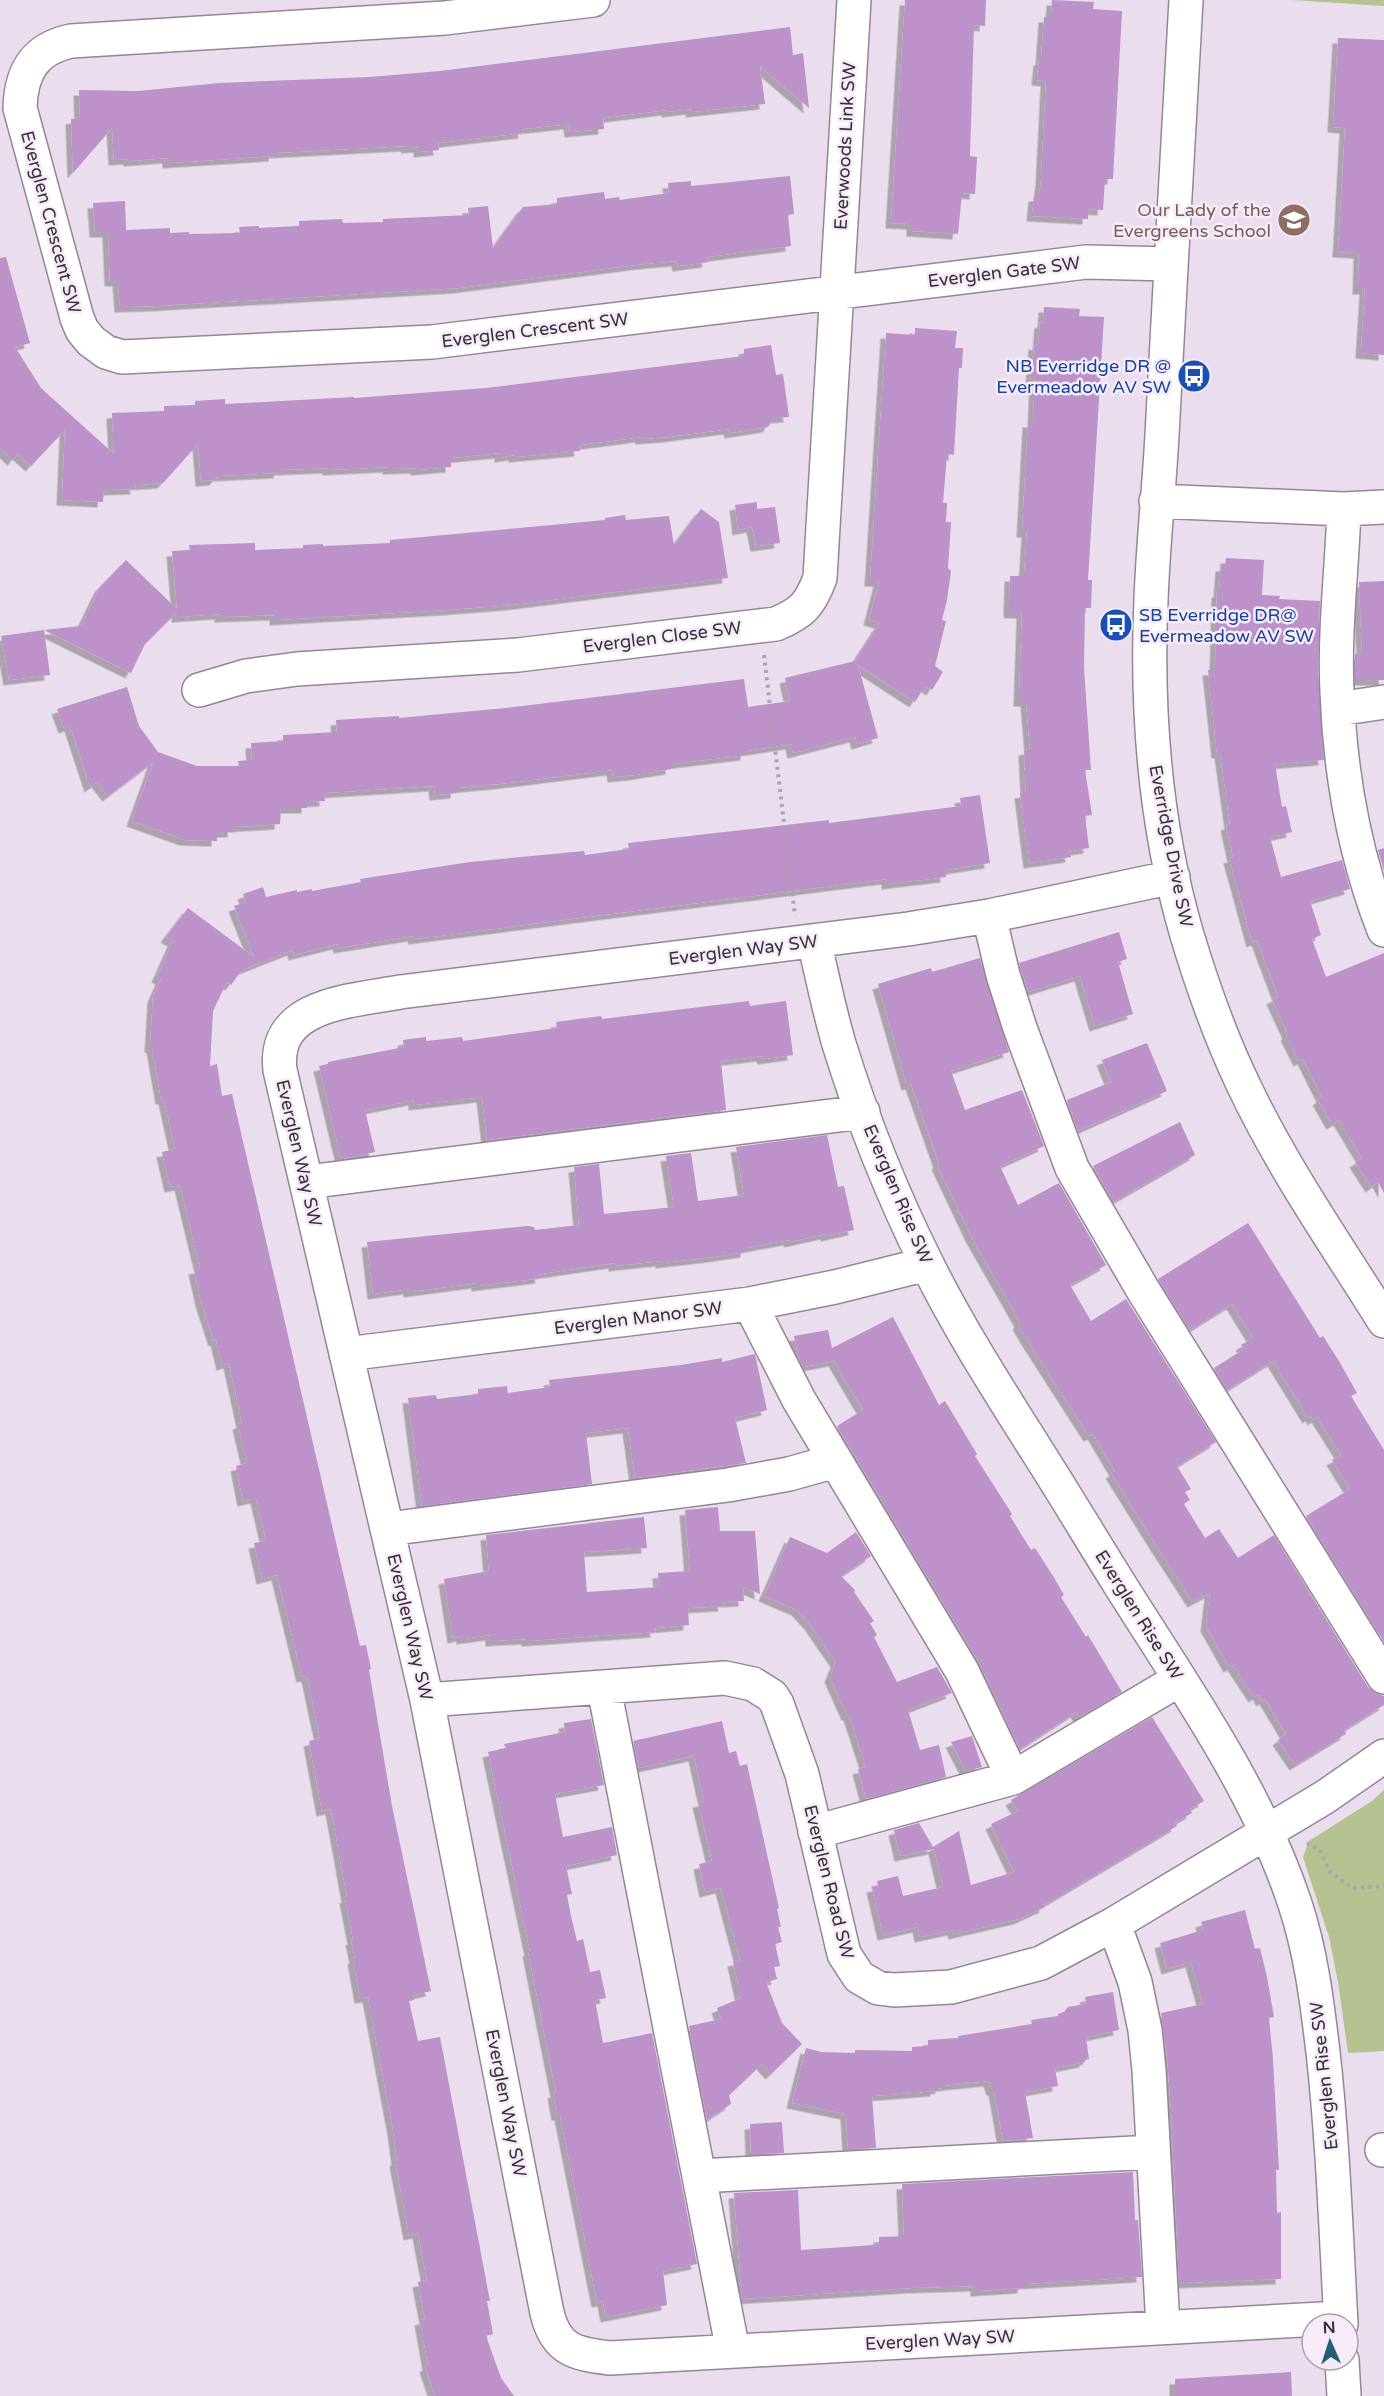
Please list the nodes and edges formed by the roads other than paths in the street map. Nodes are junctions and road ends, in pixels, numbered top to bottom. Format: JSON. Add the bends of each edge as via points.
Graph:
{"nodes":[{"id":1,"x":593,"y":0,"type":"edge"},
{"id":2,"x":854,"y":0,"type":"edge"},
{"id":3,"x":1186,"y":0,"type":"edge"},
{"id":4,"x":1171,"y":264,"type":"junction"},
{"id":5,"x":836,"y":293,"type":"junction"},
{"id":6,"x":1156,"y":501,"type":"junction"},
{"id":7,"x":1384,"y":507,"type":"edge"},
{"id":8,"x":1344,"y":509,"type":"junction"},
{"id":9,"x":199,"y":690,"type":"dead end"},
{"id":10,"x":1384,"y":702,"type":"edge"},
{"id":11,"x":1338,"y":709,"type":"junction"},
{"id":12,"x":1173,"y":877,"type":"junction"},
{"id":13,"x":989,"y":916,"type":"junction"},
{"id":14,"x":1384,"y":930,"type":"edge"},
{"id":15,"x":806,"y":942,"type":"junction"},
{"id":16,"x":863,"y":1112,"type":"junction"},
{"id":17,"x":306,"y":1182,"type":"junction"},
{"id":18,"x":927,"y":1264,"type":"junction"},
{"id":19,"x":750,"y":1304,"type":"junction"},
{"id":20,"x":1384,"y":1321,"type":"edge"},
{"id":21,"x":346,"y":1354,"type":"junction"},
{"id":22,"x":835,"y":1461,"type":"junction"},
{"id":23,"x":388,"y":1529,"type":"junction"},
{"id":24,"x":1384,"y":1677,"type":"edge"},
{"id":25,"x":1180,"y":1679,"type":"junction"},
{"id":26,"x":604,"y":1688,"type":"junction"},
{"id":27,"x":427,"y":1700,"type":"junction"},
{"id":28,"x":1384,"y":1756,"type":"edge"},
{"id":29,"x":1012,"y":1778,"type":"junction"},
{"id":30,"x":815,"y":1832,"type":"junction"},
{"id":31,"x":1266,"y":1832,"type":"junction"},
{"id":32,"x":1114,"y":1924,"type":"junction"},
{"id":33,"x":1153,"y":2152,"type":"junction"},
{"id":34,"x":699,"y":2176,"type":"junction"},
{"id":35,"x":1340,"y":2312,"type":"edge"},
{"id":36,"x":1300,"y":2322,"type":"edge"},
{"id":37,"x":1163,"y":2327,"type":"junction"},
{"id":38,"x":734,"y":2351,"type":"junction"},
{"id":39,"x":1343,"y":2372,"type":"edge"},
{"id":40,"x":1344,"y":2396,"type":"edge"}],
"edges":[{"from":1,"to":5,"type":"street","name":"Everglen Crescent SW","via":[[445,18],[55,44],[40,54],[27,71],[20,108],[82,330],[98,346],[122,357],[278,351],[432,342]]},
{"from":2,"to":5,"type":"street","name":"Everwoods Link SW"},
{"from":3,"to":4,"type":"street","name":"Everridge Drive SW"},
{"from":4,"to":5,"type":"street","name":"Everglen Gate SW","via":[[1086,262]]},
{"from":4,"to":6,"type":"street","name":"Everridge Drive SW"},
{"from":5,"to":9,"type":"street","name":"Everglen Close SW","via":[[820,578],[810,602],[798,613],[776,624],[518,655],[297,669],[246,676]]},
{"from":6,"to":8,"type":"street"},
{"from":6,"to":12,"type":"street","name":"Everridge Drive SW","via":[[1149,656],[1152,739]]},
{"from":7,"to":8,"type":"street"},
{"from":8,"to":11,"type":"street"},
{"from":10,"to":11,"type":"street"},
{"from":11,"to":14,"type":"street","via":[[1351,814]]},
{"from":12,"to":13,"type":"street","name":"Everglen Way SW"},
{"from":12,"to":20,"type":"street","name":"Everridge Drive SW","via":[[1200,975],[1242,1083],[1272,1140]]},
{"from":13,"to":15,"type":"street","name":"Everglen Way SW"},
{"from":13,"to":24,"type":"street","via":[[1020,1028],[1072,1168],[1143,1290]]},
{"from":15,"to":16,"type":"street","name":"Everglen Rise SW"},
{"from":15,"to":17,"type":"street","name":"Everglen Way SW","via":[[400,992],[307,1014],[287,1031],[278,1056]]},
{"from":16,"to":17,"type":"street"},
{"from":16,"to":18,"type":"street","name":"Everglen Rise SW"},
{"from":17,"to":21,"type":"street","name":"Everglen Way SW"},
{"from":18,"to":19,"type":"street","name":"Everglen Manor SW"},
{"from":18,"to":25,"type":"street","name":"Everglen Rise SW","via":[[979,1358]]},
{"from":19,"to":21,"type":"street","name":"Everglen Manor SW"},
{"from":19,"to":22,"type":"street"},
{"from":21,"to":23,"type":"street","name":"Everglen Way SW"},
{"from":22,"to":23,"type":"street","via":[[728,1485]]},
{"from":22,"to":29,"type":"street","via":[[962,1671]]},
{"from":23,"to":27,"type":"street","name":"Everglen Way SW"},
{"from":25,"to":29,"type":"street"},
{"from":25,"to":31,"type":"street","name":"Everglen Rise SW"},
{"from":26,"to":27,"type":"street","name":"Everglen Road SW"},
{"from":26,"to":30,"type":"street","name":"Everglen Road SW","via":[[725,1678],[741,1680],[772,1696],[801,1774]]},
{"from":26,"to":34,"type":"street"},
{"from":27,"to":38,"type":"street","name":"Everglen Way SW","via":[[550,2326],[570,2350],[585,2355],[610,2358]]},
{"from":28,"to":31,"type":"street","name":"Everglen Road SW"},
{"from":29,"to":30,"type":"street"},
{"from":30,"to":32,"type":"street","name":"Everglen Road SW","via":[[844,1954],[860,1977],[878,1988],[951,1987],[990,1978],[1041,1963]]},
{"from":31,"to":32,"type":"street","name":"Everglen Road SW"},
{"from":31,"to":35,"type":"street","name":"Everglen Rise SW","via":[[1294,1902],[1318,2005],[1330,2126]]},
{"from":32,"to":33,"type":"street","via":[[1136,1982],[1145,2030]]},
{"from":33,"to":34,"type":"street"},
{"from":33,"to":37,"type":"street"},
{"from":34,"to":38,"type":"street"},
{"from":36,"to":37,"type":"street","name":"Everglen Way SW"},
{"from":37,"to":38,"type":"street","name":"Everglen Way SW"},
{"from":39,"to":40,"type":"street"}]}
